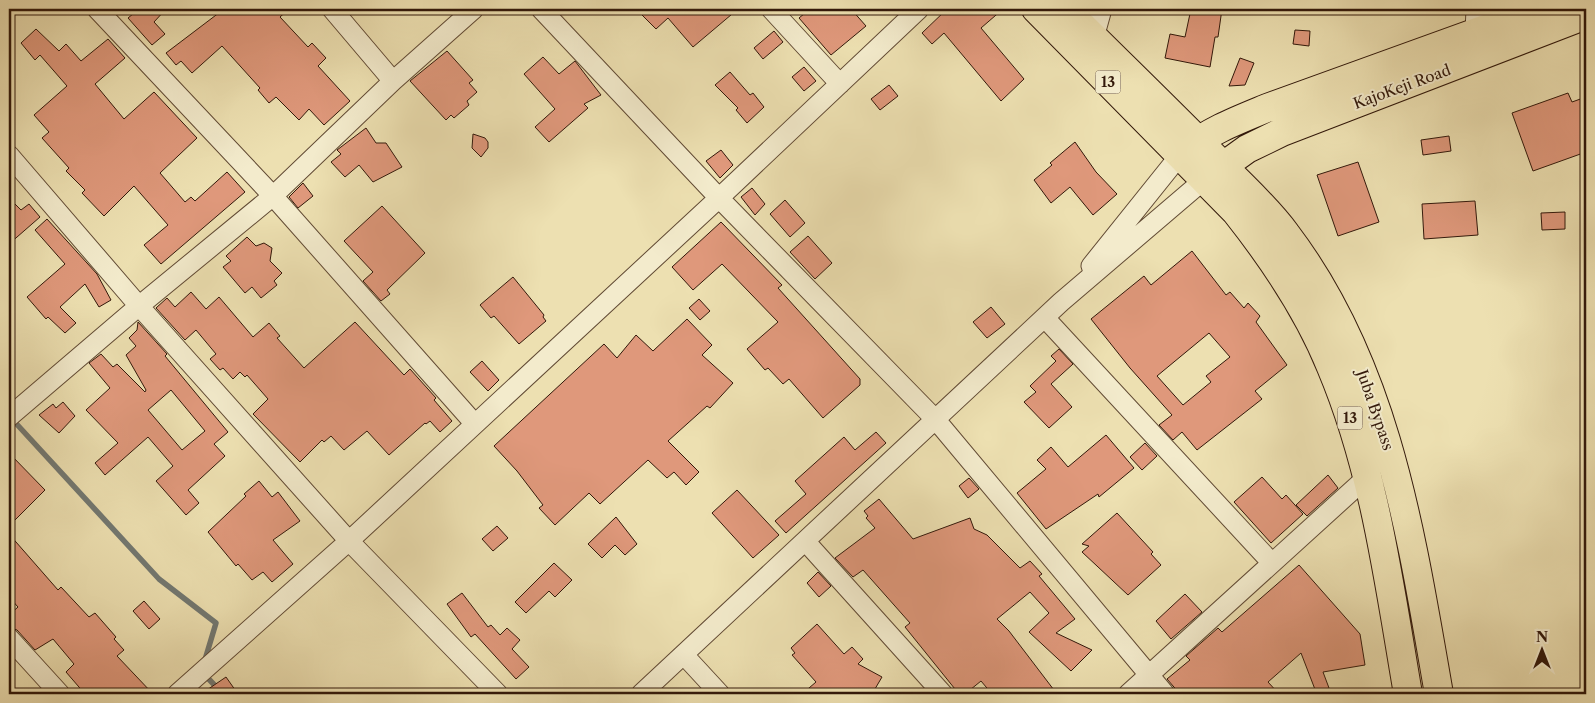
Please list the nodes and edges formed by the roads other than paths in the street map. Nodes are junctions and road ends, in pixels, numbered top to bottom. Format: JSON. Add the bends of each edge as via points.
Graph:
{"nodes":[{"id":1,"x":97,"y":9,"type":"edge"},
{"id":2,"x":332,"y":9,"type":"edge"},
{"id":3,"x":474,"y":9,"type":"edge"},
{"id":4,"x":541,"y":9,"type":"edge"},
{"id":5,"x":771,"y":9,"type":"edge"},
{"id":6,"x":919,"y":9,"type":"edge"},
{"id":7,"x":1036,"y":9,"type":"edge"},
{"id":8,"x":1065,"y":9,"type":"edge"},
{"id":9,"x":1102,"y":9,"type":"edge"},
{"id":10,"x":1541,"y":9,"type":"edge"},
{"id":11,"x":1586,"y":15,"type":"edge"},
{"id":12,"x":1476,"y":20,"type":"edge"},
{"id":13,"x":1094,"y":38,"type":"junction"},
{"id":14,"x":393,"y":81,"type":"junction"},
{"id":15,"x":840,"y":84,"type":"junction"},
{"id":16,"x":1189,"y":147,"type":"junction"},
{"id":17,"x":9,"y":155,"type":"edge"},
{"id":18,"x":1213,"y":172,"type":"junction"},
{"id":19,"x":273,"y":196,"type":"junction"},
{"id":20,"x":719,"y":198,"type":"junction"},
{"id":21,"x":1061,"y":302,"type":"junction"},
{"id":22,"x":139,"y":306,"type":"junction"},
{"id":23,"x":1045,"y":318,"type":"junction"},
{"id":24,"x":11,"y":411,"type":"edge"},
{"id":25,"x":936,"y":420,"type":"junction"},
{"id":26,"x":474,"y":424,"type":"junction"},
{"id":27,"x":1367,"y":477,"type":"junction"},
{"id":28,"x":349,"y":541,"type":"junction"},
{"id":29,"x":806,"y":542,"type":"junction"},
{"id":30,"x":1271,"y":562,"type":"junction"},
{"id":31,"x":9,"y":638,"type":"edge"},
{"id":32,"x":684,"y":655,"type":"junction"},
{"id":33,"x":1148,"y":675,"type":"junction"},
{"id":34,"x":60,"y":694,"type":"edge"},
{"id":35,"x":177,"y":694,"type":"edge"},
{"id":36,"x":498,"y":694,"type":"edge"},
{"id":37,"x":642,"y":694,"type":"edge"},
{"id":38,"x":720,"y":694,"type":"edge"},
{"id":39,"x":942,"y":694,"type":"edge"},
{"id":40,"x":1128,"y":694,"type":"edge"},
{"id":41,"x":1165,"y":694,"type":"edge"},
{"id":42,"x":1408,"y":694,"type":"edge"},
{"id":43,"x":1439,"y":694,"type":"edge"}],
"edges":[{"from":1,"to":19,"type":"street"},
{"from":2,"to":14,"type":"street"},
{"from":3,"to":14,"type":"street"},
{"from":4,"to":20,"type":"street"},
{"from":5,"to":15,"type":"street"},
{"from":6,"to":15,"type":"street"},
{"from":7,"to":16,"type":"main road","number":"13"},
{"from":8,"to":13,"type":"main road","number":"13"},
{"from":9,"to":13,"type":"street"},
{"from":10,"to":12,"type":"main road","name":"KajoKeji Road"},
{"from":11,"to":18,"type":"main road","name":"KajoKeji Road","via":[[1282,132],[1247,149]]},
{"from":12,"to":16,"type":"main road","name":"KajoKeji Road","via":[[1397,63],[1259,111]]},
{"from":13,"to":16,"type":"main road","number":"13"},
{"from":14,"to":19,"type":"street"},
{"from":15,"to":20,"type":"street"},
{"from":16,"to":18,"type":"main road"},
{"from":16,"to":21,"type":"street"},
{"from":17,"to":22,"type":"street"},
{"from":18,"to":21,"type":"street"},
{"from":18,"to":27,"type":"main road","name":"Juba Bypass","number":"13","via":[[1236,212],[1264,247],[1308,318],[1343,397]]},
{"from":18,"to":43,"type":"main road","name":"Juba Bypass","via":[[1285,232],[1332,306],[1374,397],[1400,487]]},
{"from":19,"to":22,"type":"street"},
{"from":19,"to":26,"type":"street"},
{"from":20,"to":25,"type":"street"},
{"from":20,"to":26,"type":"street"},
{"from":21,"to":23,"type":"street"},
{"from":22,"to":24,"type":"street"},
{"from":22,"to":28,"type":"street"},
{"from":23,"to":25,"type":"street"},
{"from":23,"to":30,"type":"street"},
{"from":25,"to":29,"type":"street"},
{"from":25,"to":33,"type":"street"},
{"from":26,"to":28,"type":"street"},
{"from":27,"to":30,"type":"street"},
{"from":27,"to":42,"type":"main road","name":"Juba Bypass","number":"13","via":[[1381,536]]},
{"from":28,"to":35,"type":"street"},
{"from":28,"to":36,"type":"street"},
{"from":29,"to":32,"type":"street"},
{"from":29,"to":39,"type":"street"},
{"from":30,"to":33,"type":"street"},
{"from":31,"to":34,"type":"street"},
{"from":32,"to":37,"type":"street"},
{"from":32,"to":38,"type":"street"},
{"from":33,"to":40,"type":"street"},
{"from":33,"to":41,"type":"street"}]}
